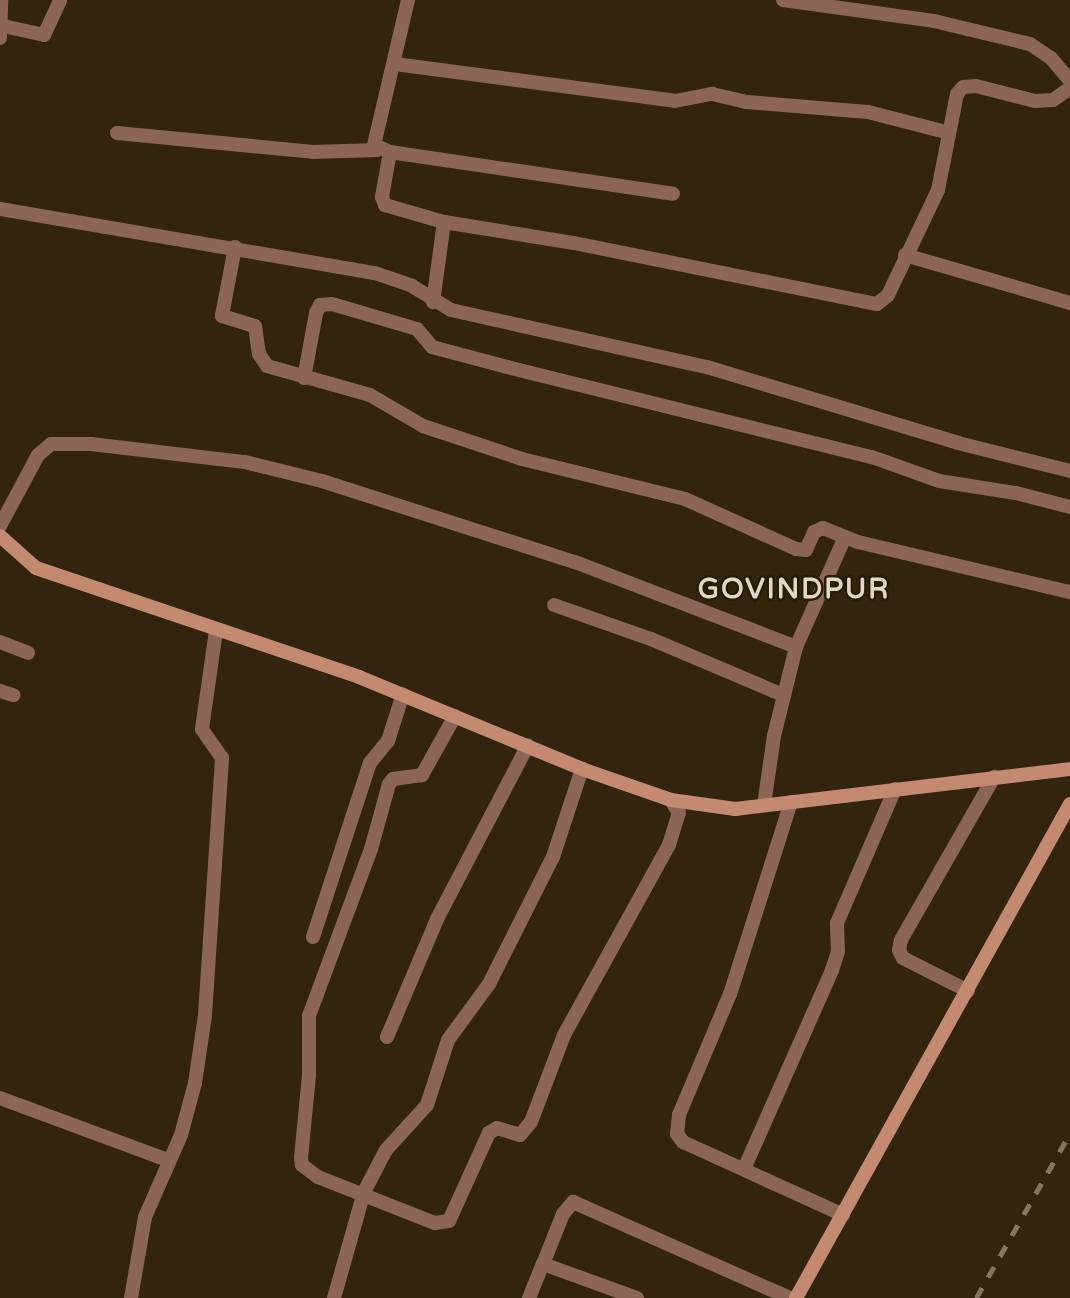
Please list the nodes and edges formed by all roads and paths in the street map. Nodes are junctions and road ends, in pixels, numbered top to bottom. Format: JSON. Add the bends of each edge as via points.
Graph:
{"nodes":[{"id":1,"x":1,"y":0,"type":"edge"},
{"id":2,"x":60,"y":0,"type":"edge"},
{"id":3,"x":408,"y":0,"type":"edge"},
{"id":4,"x":783,"y":0,"type":"edge"},
{"id":5,"x":863,"y":5,"type":"edge"},
{"id":6,"x":1,"y":32,"type":"edge"},
{"id":7,"x":396,"y":64,"type":"junction"},
{"id":8,"x":1070,"y":81,"type":"edge"},
{"id":9,"x":1070,"y":89,"type":"edge"},
{"id":10,"x":946,"y":132,"type":"junction"},
{"id":11,"x":117,"y":133,"type":"dead end"},
{"id":12,"x":384,"y":151,"type":"junction"},
{"id":13,"x":673,"y":194,"type":"dead end"},
{"id":14,"x":0,"y":209,"type":"edge"},
{"id":15,"x":444,"y":222,"type":"junction"},
{"id":16,"x":235,"y":247,"type":"junction"},
{"id":17,"x":905,"y":255,"type":"junction"},
{"id":18,"x":433,"y":302,"type":"junction"},
{"id":19,"x":1070,"y":303,"type":"edge"},
{"id":20,"x":304,"y":378,"type":"junction"},
{"id":21,"x":1070,"y":471,"type":"edge"},
{"id":22,"x":1070,"y":507,"type":"edge"},
{"id":23,"x":0,"y":526,"type":"edge"},
{"id":24,"x":0,"y":536,"type":"edge"},
{"id":25,"x":845,"y":537,"type":"junction"},
{"id":26,"x":1070,"y":593,"type":"edge"},
{"id":27,"x":554,"y":605,"type":"dead end"},
{"id":28,"x":216,"y":631,"type":"junction"},
{"id":29,"x":0,"y":642,"type":"edge"},
{"id":30,"x":796,"y":648,"type":"junction"},
{"id":31,"x":28,"y":653,"type":"dead end"},
{"id":32,"x":403,"y":694,"type":"junction"},
{"id":33,"x":783,"y":695,"type":"junction"},
{"id":34,"x":455,"y":716,"type":"junction"},
{"id":35,"x":528,"y":745,"type":"junction"},
{"id":36,"x":582,"y":769,"type":"junction"},
{"id":37,"x":1070,"y":769,"type":"edge"},
{"id":38,"x":994,"y":777,"type":"junction"},
{"id":39,"x":895,"y":789,"type":"junction"},
{"id":40,"x":671,"y":800,"type":"junction"},
{"id":41,"x":791,"y":802,"type":"junction"},
{"id":42,"x":1070,"y":804,"type":"edge"},
{"id":43,"x":764,"y":805,"type":"junction"},
{"id":44,"x":313,"y":937,"type":"dead end"},
{"id":45,"x":968,"y":992,"type":"junction"},
{"id":46,"x":387,"y":1037,"type":"dead end"},
{"id":47,"x":0,"y":1098,"type":"edge"},
{"id":48,"x":168,"y":1160,"type":"junction"},
{"id":49,"x":744,"y":1169,"type":"junction"},
{"id":50,"x":364,"y":1192,"type":"junction"},
{"id":51,"x":843,"y":1215,"type":"junction"},
{"id":52,"x":543,"y":1264,"type":"junction"},
{"id":53,"x":131,"y":1298,"type":"edge"},
{"id":54,"x":334,"y":1298,"type":"edge"},
{"id":55,"x":529,"y":1298,"type":"edge"},
{"id":56,"x":637,"y":1298,"type":"edge"},
{"id":57,"x":790,"y":1298,"type":"edge"},
{"id":58,"x":796,"y":1298,"type":"edge"}],
"edges":[{"from":1,"to":6,"type":"street"},
{"from":2,"to":6,"type":"street","via":[[44,35]]},
{"from":3,"to":7,"type":"street"},
{"from":4,"to":5,"type":"street"},
{"from":5,"to":8,"type":"street","via":[[1030,44],[1051,58]]},
{"from":7,"to":10,"type":"street","via":[[675,101],[712,94],[747,102],[867,111]]},
{"from":7,"to":12,"type":"street","via":[[374,142]]},
{"from":9,"to":10,"type":"street","via":[[1053,100],[1035,101],[963,87],[953,103]]},
{"from":10,"to":17,"type":"street","via":[[938,190]]},
{"from":11,"to":12,"type":"street","via":[[313,152]]},
{"from":12,"to":13,"type":"street"},
{"from":12,"to":15,"type":"street","via":[[385,205]]},
{"from":14,"to":16,"type":"street"},
{"from":15,"to":17,"type":"street","via":[[598,247],[868,304],[886,299]]},
{"from":15,"to":18,"type":"street"},
{"from":16,"to":18,"type":"street","via":[[375,273],[412,286]]},
{"from":16,"to":20,"type":"street","via":[[223,318],[253,323],[264,363]]},
{"from":17,"to":19,"type":"street"},
{"from":18,"to":21,"type":"street","via":[[598,346],[706,368],[958,443]]},
{"from":20,"to":22,"type":"street","via":[[316,313],[320,305],[332,304],[412,327],[432,347],[507,368],[872,457],[939,481]]},
{"from":20,"to":25,"type":"street","via":[[370,395],[423,426],[522,459],[685,499],[796,550],[810,546],[820,528]]},
{"from":23,"to":30,"type":"street","via":[[38,455],[51,444],[91,444],[245,463],[322,481],[575,562]]},
{"from":24,"to":28,"type":"main road","via":[[36,568]]},
{"from":25,"to":26,"type":"street"},
{"from":25,"to":30,"type":"street"},
{"from":27,"to":33,"type":"street","via":[[651,639]]},
{"from":28,"to":32,"type":"main road"},
{"from":28,"to":48,"type":"street","via":[[202,729],[222,758],[205,1015],[195,1083]]},
{"from":29,"to":31,"type":"street"},
{"from":30,"to":33,"type":"street"},
{"from":32,"to":34,"type":"main road"},
{"from":32,"to":44,"type":"street","via":[[388,741],[370,763]]},
{"from":33,"to":43,"type":"street"},
{"from":34,"to":35,"type":"main road"},
{"from":34,"to":50,"type":"street","via":[[422,775],[393,779],[389,784],[371,849],[309,1016],[302,1165],[318,1177]]},
{"from":35,"to":36,"type":"main road"},
{"from":35,"to":46,"type":"street","via":[[437,919]]},
{"from":36,"to":40,"type":"main road"},
{"from":36,"to":50,"type":"street","via":[[553,856],[489,984],[447,1040],[427,1105],[386,1150]]},
{"from":37,"to":38,"type":"main road"},
{"from":38,"to":39,"type":"main road"},
{"from":38,"to":45,"type":"street","via":[[899,950],[903,958]]},
{"from":39,"to":41,"type":"main road"},
{"from":39,"to":49,"type":"street","via":[[837,923],[838,952],[832,970]]},
{"from":40,"to":43,"type":"main road","via":[[735,809]]},
{"from":40,"to":50,"type":"street","via":[[679,813],[669,845],[564,1035],[526,1129],[520,1135],[497,1128],[489,1133],[445,1224]]},
{"from":41,"to":43,"type":"main road"},
{"from":41,"to":49,"type":"street","via":[[730,994],[676,1125],[683,1142]]},
{"from":42,"to":45,"type":"main road"},
{"from":45,"to":51,"type":"main road"},
{"from":47,"to":48,"type":"street"},
{"from":48,"to":53,"type":"street","via":[[145,1217]]},
{"from":49,"to":51,"type":"street"},
{"from":50,"to":54,"type":"street"},
{"from":51,"to":58,"type":"main road"},
{"from":52,"to":55,"type":"street"},
{"from":52,"to":56,"type":"street"},
{"from":52,"to":57,"type":"street","via":[[563,1214],[573,1202]]}]}
